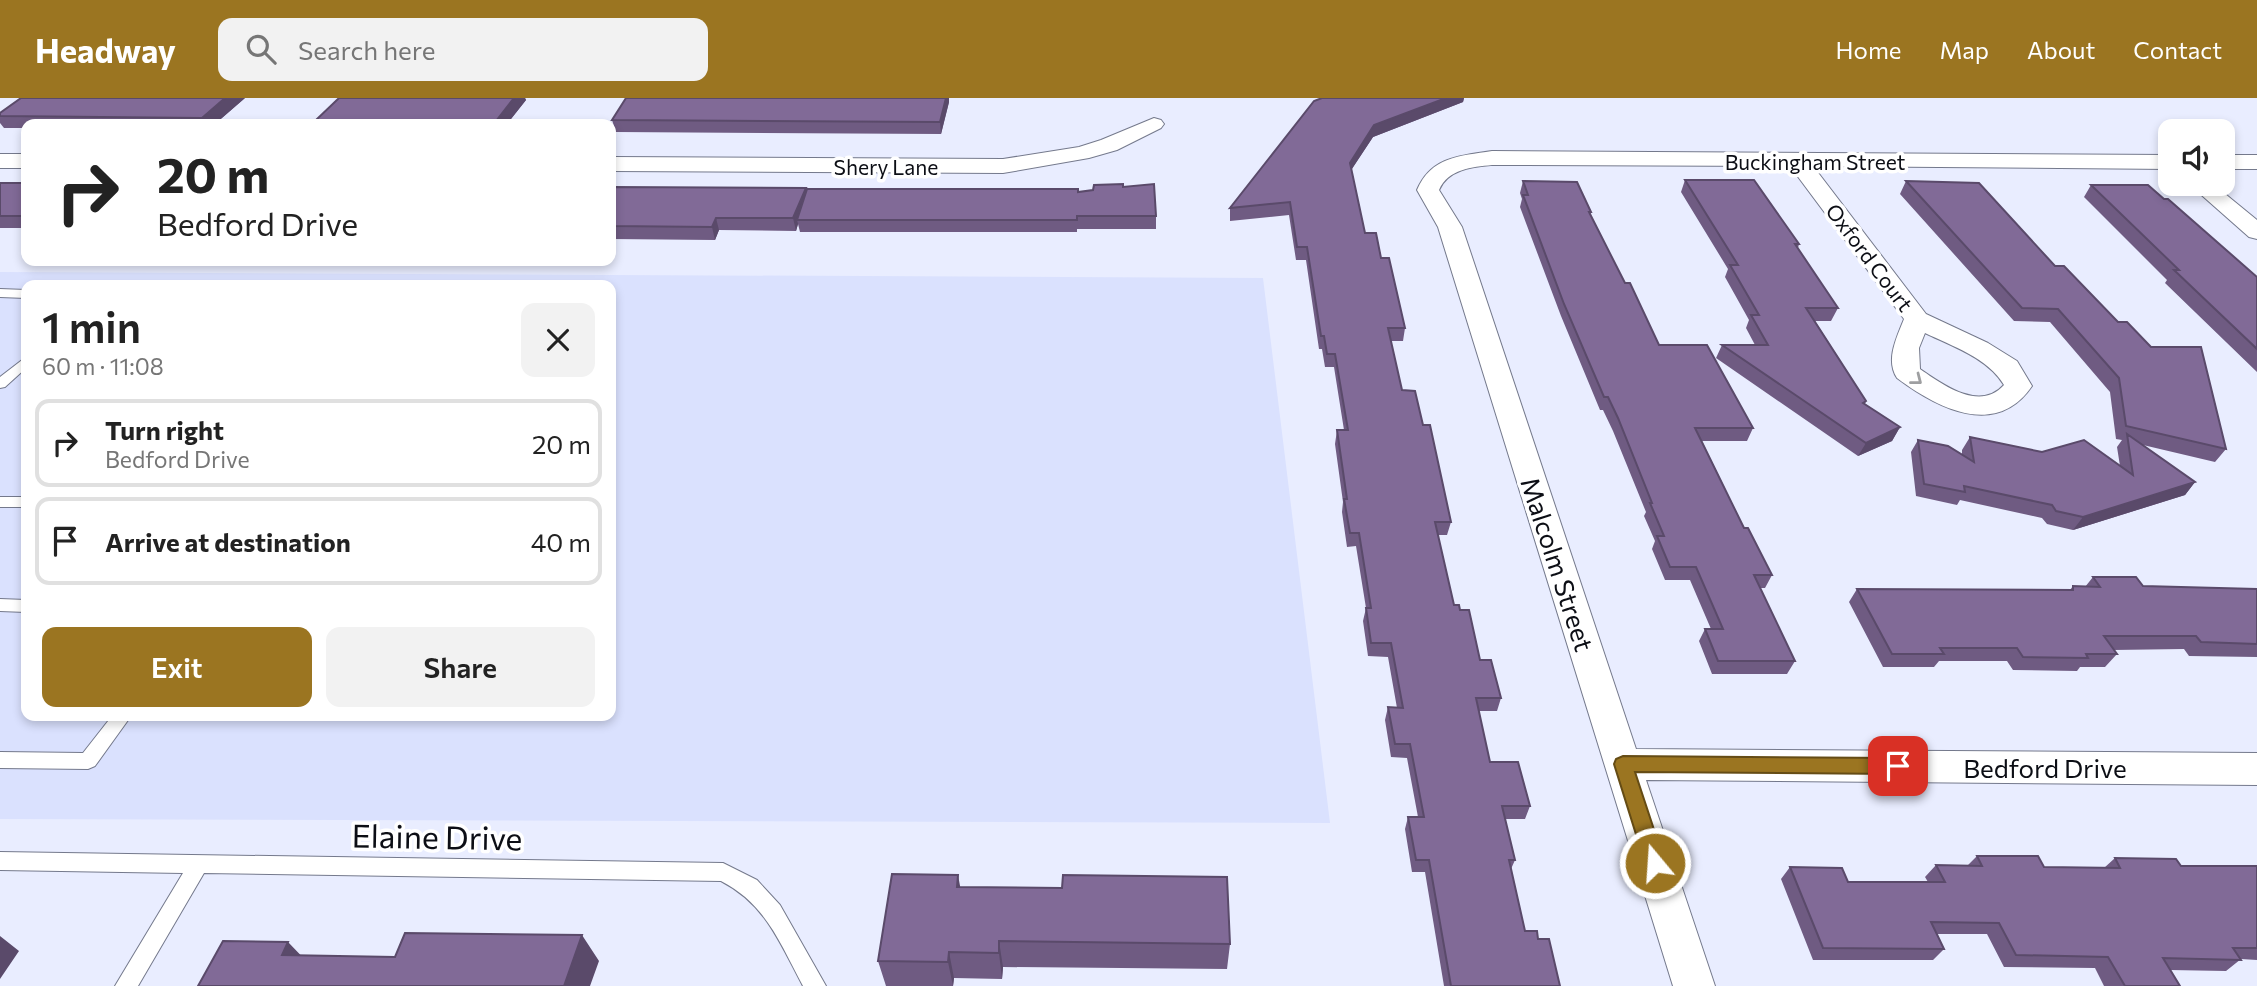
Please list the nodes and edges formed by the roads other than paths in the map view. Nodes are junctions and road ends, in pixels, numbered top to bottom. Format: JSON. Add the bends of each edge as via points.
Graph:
{"nodes":[{"id":1,"x":1154,"y":124,"type":"dead end"},
{"id":2,"x":0,"y":161,"type":"edge"},
{"id":3,"x":21,"y":161,"type":"edge"},
{"id":4,"x":1797,"y":161,"type":"junction"},
{"id":5,"x":1460,"y":162,"type":"joint"},
{"id":6,"x":2158,"y":162,"type":"edge"},
{"id":7,"x":2235,"y":162,"type":"edge"},
{"id":8,"x":2257,"y":162,"type":"edge"},
{"id":9,"x":616,"y":164,"type":"edge"},
{"id":10,"x":2214,"y":196,"type":"edge"},
{"id":11,"x":2257,"y":232,"type":"edge"},
{"id":12,"x":0,"y":293,"type":"edge"},
{"id":13,"x":21,"y":294,"type":"edge"},
{"id":14,"x":1917,"y":319,"type":"dead end"},
{"id":15,"x":21,"y":365,"type":"edge"},
{"id":16,"x":0,"y":384,"type":"edge"},
{"id":17,"x":0,"y":502,"type":"edge"},
{"id":18,"x":21,"y":502,"type":"edge"},
{"id":19,"x":0,"y":605,"type":"edge"},
{"id":20,"x":21,"y":606,"type":"edge"},
{"id":21,"x":118,"y":721,"type":"edge"},
{"id":22,"x":0,"y":760,"type":"edge"},
{"id":23,"x":1623,"y":764,"type":"junction"},
{"id":24,"x":2257,"y":769,"type":"edge"},
{"id":25,"x":0,"y":861,"type":"edge"},
{"id":26,"x":199,"y":864,"type":"junction"},
{"id":27,"x":126,"y":986,"type":"edge"},
{"id":28,"x":815,"y":986,"type":"edge"},
{"id":29,"x":1694,"y":986,"type":"edge"}],
"edges":[{"from":1,"to":9,"type":"street","name":"Shery Lane","via":[[1081,153],[1003,166]]},
{"from":2,"to":3,"type":"street"},
{"from":4,"to":5,"type":"street","name":"Buckingham Street","via":[[1492,158]]},
{"from":4,"to":6,"type":"street","name":"Buckingham Street"},
{"from":4,"to":14,"type":"street","name":"Oxford Court"},
{"from":5,"to":23,"type":"street","name":"Malcolm Street","via":[[1434,176],[1428,190],[1450,227]]},
{"from":7,"to":8,"type":"street"},
{"from":10,"to":11,"type":"street"},
{"from":12,"to":13,"type":"lane"},
{"from":15,"to":16,"type":"lane"},
{"from":17,"to":18,"type":"lane"},
{"from":19,"to":20,"type":"lane"},
{"from":21,"to":22,"type":"lane","via":[[88,761]]},
{"from":23,"to":24,"type":"street","name":"Bedford Drive"},
{"from":23,"to":29,"type":"street","name":"Malcolm Street"},
{"from":25,"to":26,"type":"lane","name":"Elaine Drive"},
{"from":26,"to":27,"type":"lane"},
{"from":26,"to":28,"type":"lane","name":"Elaine Drive","via":[[723,872],[750,886],[774,912]]}]}
